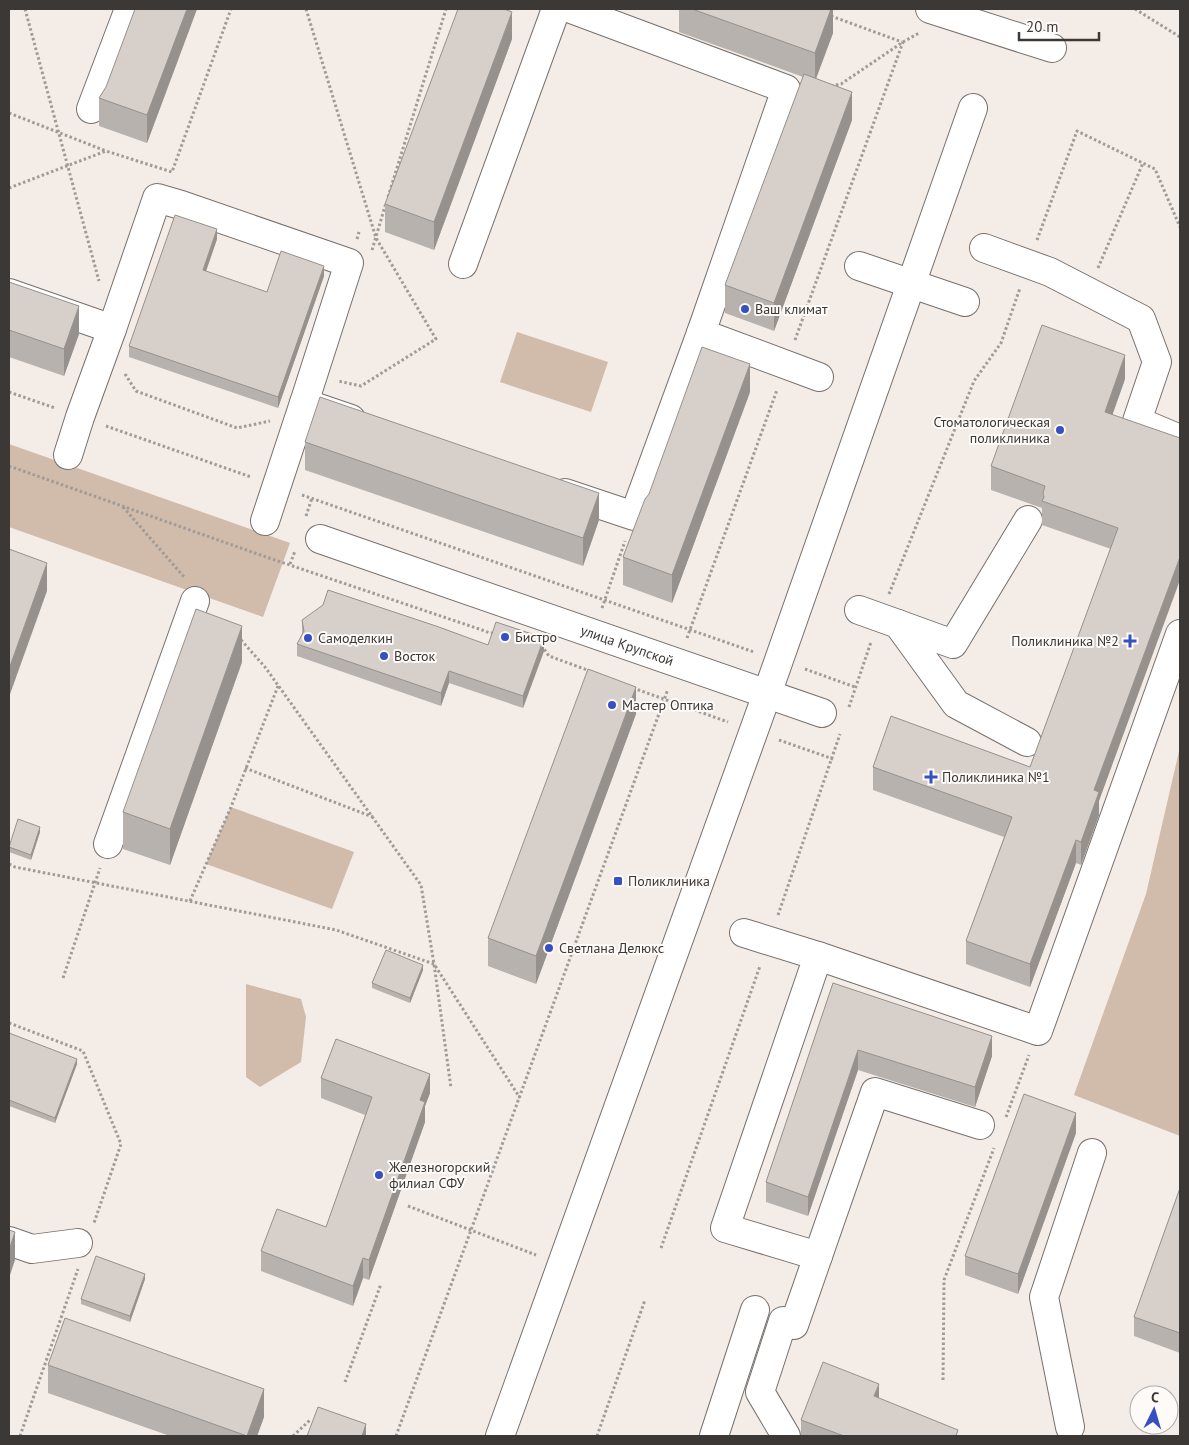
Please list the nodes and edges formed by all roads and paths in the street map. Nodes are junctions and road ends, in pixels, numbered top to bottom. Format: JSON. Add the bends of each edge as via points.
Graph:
{"nodes":[{"id":1,"x":25,"y":9,"type":"edge"},
{"id":2,"x":129,"y":9,"type":"edge"},
{"id":3,"x":231,"y":9,"type":"edge"},
{"id":4,"x":306,"y":9,"type":"edge"},
{"id":5,"x":446,"y":9,"type":"edge"},
{"id":6,"x":556,"y":9,"type":"edge"},
{"id":7,"x":571,"y":9,"type":"edge"},
{"id":8,"x":1135,"y":9,"type":"edge"},
{"id":9,"x":940,"y":12,"type":"edge"},
{"id":10,"x":830,"y":15,"type":"edge"},
{"id":11,"x":1180,"y":37,"type":"edge"},
{"id":12,"x":903,"y":42,"type":"junction"},
{"id":13,"x":1052,"y":48,"type":"dead end"},
{"id":14,"x":786,"y":89,"type":"junction"},
{"id":15,"x":973,"y":108,"type":"dead end"},
{"id":16,"x":91,"y":109,"type":"dead end"},
{"id":17,"x":9,"y":113,"type":"edge"},
{"id":18,"x":58,"y":131,"type":"junction"},
{"id":19,"x":106,"y":151,"type":"junction"},
{"id":20,"x":1144,"y":163,"type":"junction"},
{"id":21,"x":67,"y":166,"type":"junction"},
{"id":22,"x":9,"y":188,"type":"edge"},
{"id":23,"x":1180,"y":227,"type":"edge"},
{"id":24,"x":376,"y":238,"type":"junction"},
{"id":25,"x":984,"y":248,"type":"dead end"},
{"id":26,"x":463,"y":264,"type":"dead end"},
{"id":27,"x":1028,"y":264,"type":"junction"},
{"id":28,"x":859,"y":266,"type":"dead end"},
{"id":29,"x":99,"y":281,"type":"dead end"},
{"id":30,"x":911,"y":283,"type":"junction"},
{"id":31,"x":1088,"y":291,"type":"junction"},
{"id":32,"x":9,"y":293,"type":"edge"},
{"id":33,"x":965,"y":302,"type":"dead end"},
{"id":34,"x":701,"y":333,"type":"junction"},
{"id":35,"x":109,"y":338,"type":"junction"},
{"id":36,"x":786,"y":365,"type":"junction"},
{"id":37,"x":819,"y":377,"type":"dead end"},
{"id":38,"x":333,"y":380,"type":"dead end"},
{"id":39,"x":9,"y":392,"type":"edge"},
{"id":40,"x":302,"y":409,"type":"junction"},
{"id":41,"x":80,"y":417,"type":"junction"},
{"id":42,"x":370,"y":426,"type":"edge"},
{"id":43,"x":1180,"y":439,"type":"edge"},
{"id":44,"x":68,"y":455,"type":"dead end"},
{"id":45,"x":9,"y":466,"type":"edge"},
{"id":46,"x":539,"y":484,"type":"edge"},
{"id":47,"x":277,"y":486,"type":"junction"},
{"id":48,"x":634,"y":516,"type":"junction"},
{"id":49,"x":1028,"y":520,"type":"dead end"},
{"id":50,"x":265,"y":521,"type":"dead end"},
{"id":51,"x":320,"y":539,"type":"dead end"},
{"id":52,"x":605,"y":600,"type":"junction"},
{"id":53,"x":195,"y":601,"type":"dead end"},
{"id":54,"x":879,"y":617,"type":"junction"},
{"id":55,"x":690,"y":629,"type":"junction"},
{"id":56,"x":497,"y":633,"type":"edge"},
{"id":57,"x":594,"y":634,"type":"junction"},
{"id":58,"x":1180,"y":634,"type":"edge"},
{"id":59,"x":534,"y":646,"type":"edge"},
{"id":60,"x":779,"y":660,"type":"junction"},
{"id":61,"x":678,"y":663,"type":"junction"},
{"id":62,"x":265,"y":667,"type":"dead end"},
{"id":63,"x":593,"y":672,"type":"edge"},
{"id":64,"x":627,"y":685,"type":"edge"},
{"id":65,"x":278,"y":686,"type":"junction"},
{"id":66,"x":855,"y":687,"type":"junction"},
{"id":67,"x":644,"y":692,"type":"dead end"},
{"id":68,"x":768,"y":694,"type":"junction"},
{"id":69,"x":834,"y":713,"type":"joint"},
{"id":70,"x":841,"y":732,"type":"dead end"},
{"id":71,"x":1027,"y":742,"type":"dead end"},
{"id":72,"x":245,"y":768,"type":"junction"},
{"id":73,"x":373,"y":817,"type":"junction"},
{"id":74,"x":108,"y":844,"type":"joint"},
{"id":75,"x":9,"y":864,"type":"edge"},
{"id":76,"x":95,"y":882,"type":"junction"},
{"id":77,"x":190,"y":901,"type":"junction"},
{"id":78,"x":756,"y":937,"type":"junction"},
{"id":79,"x":818,"y":956,"type":"junction"},
{"id":80,"x":434,"y":964,"type":"junction"},
{"id":81,"x":63,"y":978,"type":"dead end"},
{"id":82,"x":9,"y":1023,"type":"edge"},
{"id":83,"x":1038,"y":1031,"type":"junction"},
{"id":84,"x":451,"y":1088,"type":"dead end"},
{"id":85,"x":520,"y":1098,"type":"junction"},
{"id":86,"x":993,"y":1130,"type":"junction"},
{"id":87,"x":1092,"y":1153,"type":"dead end"},
{"id":88,"x":408,"y":1206,"type":"dead end"},
{"id":89,"x":471,"y":1230,"type":"junction"},
{"id":90,"x":9,"y":1241,"type":"edge"},
{"id":91,"x":84,"y":1244,"type":"junction"},
{"id":92,"x":661,"y":1248,"type":"dead end"},
{"id":93,"x":818,"y":1256,"type":"junction"},
{"id":94,"x":562,"y":1264,"type":"junction"},
{"id":95,"x":380,"y":1284,"type":"dead end"},
{"id":96,"x":644,"y":1300,"type":"dead end"},
{"id":97,"x":755,"y":1310,"type":"dead end"},
{"id":98,"x":943,"y":1380,"type":"dead end"},
{"id":99,"x":346,"y":1382,"type":"dead end"},
{"id":100,"x":310,"y":1420,"type":"dead end"},
{"id":101,"x":1070,"y":1426,"type":"dead end"},
{"id":102,"x":20,"y":1436,"type":"edge"},
{"id":103,"x":293,"y":1436,"type":"edge"},
{"id":104,"x":396,"y":1436,"type":"edge"},
{"id":105,"x":500,"y":1436,"type":"edge"},
{"id":106,"x":598,"y":1436,"type":"edge"},
{"id":107,"x":714,"y":1436,"type":"edge"},
{"id":108,"x":786,"y":1436,"type":"edge"}],
"edges":[{"from":1,"to":18,"type":"path"},
{"from":2,"to":16,"type":"street"},
{"from":3,"to":19,"type":"path","via":[[172,172]]},
{"from":4,"to":24,"type":"path"},
{"from":5,"to":24,"type":"path"},
{"from":6,"to":26,"type":"street"},
{"from":7,"to":14,"type":"street"},
{"from":8,"to":11,"type":"path"},
{"from":9,"to":13,"type":"street"},
{"from":10,"to":12,"type":"path"},
{"from":12,"to":14,"type":"path","via":[[841,84],[810,90]]},
{"from":12,"to":36,"type":"path"},
{"from":14,"to":34,"type":"street"},
{"from":15,"to":30,"type":"street"},
{"from":17,"to":18,"type":"path"},
{"from":18,"to":19,"type":"path"},
{"from":18,"to":21,"type":"path"},
{"from":19,"to":21,"type":"path"},
{"from":20,"to":23,"type":"path","via":[[1155,169]]},
{"from":20,"to":27,"type":"path","via":[[1077,131]]},
{"from":20,"to":31,"type":"path"},
{"from":21,"to":22,"type":"path"},
{"from":21,"to":29,"type":"path"},
{"from":24,"to":38,"type":"path","via":[[436,339],[361,386]]},
{"from":25,"to":27,"type":"street"},
{"from":27,"to":31,"type":"street"},
{"from":27,"to":54,"type":"path","via":[[1001,344],[974,381]]},
{"from":28,"to":30,"type":"street"},
{"from":30,"to":33,"type":"street"},
{"from":30,"to":60,"type":"street"},
{"from":31,"to":43,"type":"street","via":[[1141,319],[1158,362],[1137,421]]},
{"from":32,"to":35,"type":"street"},
{"from":34,"to":36,"type":"street"},
{"from":34,"to":48,"type":"street"},
{"from":35,"to":40,"type":"path","via":[[136,391],[237,428]]},
{"from":35,"to":40,"type":"street","via":[[157,198],[349,263]]},
{"from":35,"to":41,"type":"street"},
{"from":36,"to":37,"type":"street"},
{"from":36,"to":55,"type":"path"},
{"from":39,"to":41,"type":"path"},
{"from":40,"to":42,"type":"street"},
{"from":40,"to":47,"type":"street"},
{"from":41,"to":44,"type":"street"},
{"from":41,"to":47,"type":"path"},
{"from":45,"to":56,"type":"path","via":[[269,558]]},
{"from":46,"to":48,"type":"street"},
{"from":47,"to":50,"type":"street"},
{"from":47,"to":52,"type":"path"},
{"from":48,"to":52,"type":"path"},
{"from":49,"to":54,"type":"street","via":[[953,644]]},
{"from":51,"to":57,"type":"street","name":"улица Крупской"},
{"from":52,"to":55,"type":"path"},
{"from":52,"to":57,"type":"path"},
{"from":53,"to":74,"type":"street"},
{"from":54,"to":66,"type":"path"},
{"from":54,"to":71,"type":"street","via":[[956,704]]},
{"from":55,"to":60,"type":"path"},
{"from":55,"to":61,"type":"path"},
{"from":57,"to":61,"type":"street","name":"улица Крупской"},
{"from":58,"to":83,"type":"street"},
{"from":59,"to":63,"type":"path","via":[[544,649],[549,656]]},
{"from":60,"to":66,"type":"path"},
{"from":60,"to":68,"type":"street"},
{"from":61,"to":68,"type":"street","name":"улица Крупской"},
{"from":61,"to":85,"type":"path"},
{"from":62,"to":65,"type":"path"},
{"from":64,"to":67,"type":"path"},
{"from":65,"to":72,"type":"path"},
{"from":65,"to":73,"type":"path"},
{"from":66,"to":69,"type":"path"},
{"from":68,"to":69,"type":"street","name":"улица Крупской"},
{"from":68,"to":94,"type":"street"},
{"from":70,"to":78,"type":"path"},
{"from":72,"to":73,"type":"path"},
{"from":72,"to":77,"type":"path"},
{"from":73,"to":80,"type":"path","via":[[421,885]]},
{"from":74,"to":76,"type":"path"},
{"from":75,"to":76,"type":"path"},
{"from":76,"to":77,"type":"path"},
{"from":76,"to":81,"type":"path"},
{"from":77,"to":80,"type":"path","via":[[336,930]]},
{"from":78,"to":79,"type":"street"},
{"from":78,"to":92,"type":"path"},
{"from":79,"to":83,"type":"street"},
{"from":79,"to":93,"type":"street","via":[[726,1228]]},
{"from":80,"to":84,"type":"path"},
{"from":80,"to":85,"type":"path"},
{"from":82,"to":91,"type":"path","via":[[83,1051],[121,1144]]},
{"from":83,"to":86,"type":"path"},
{"from":85,"to":89,"type":"path"},
{"from":86,"to":93,"type":"street","via":[[875,1092]]},
{"from":86,"to":98,"type":"path","via":[[944,1280]]},
{"from":87,"to":101,"type":"street","via":[[1044,1297]]},
{"from":88,"to":89,"type":"path"},
{"from":89,"to":94,"type":"path"},
{"from":89,"to":104,"type":"path"},
{"from":90,"to":91,"type":"street","via":[[32,1249]]},
{"from":91,"to":102,"type":"path"},
{"from":93,"to":108,"type":"street","via":[[760,1392]]},
{"from":94,"to":105,"type":"street"},
{"from":95,"to":99,"type":"path"},
{"from":96,"to":106,"type":"path"},
{"from":97,"to":107,"type":"street"},
{"from":100,"to":103,"type":"path"}]}
